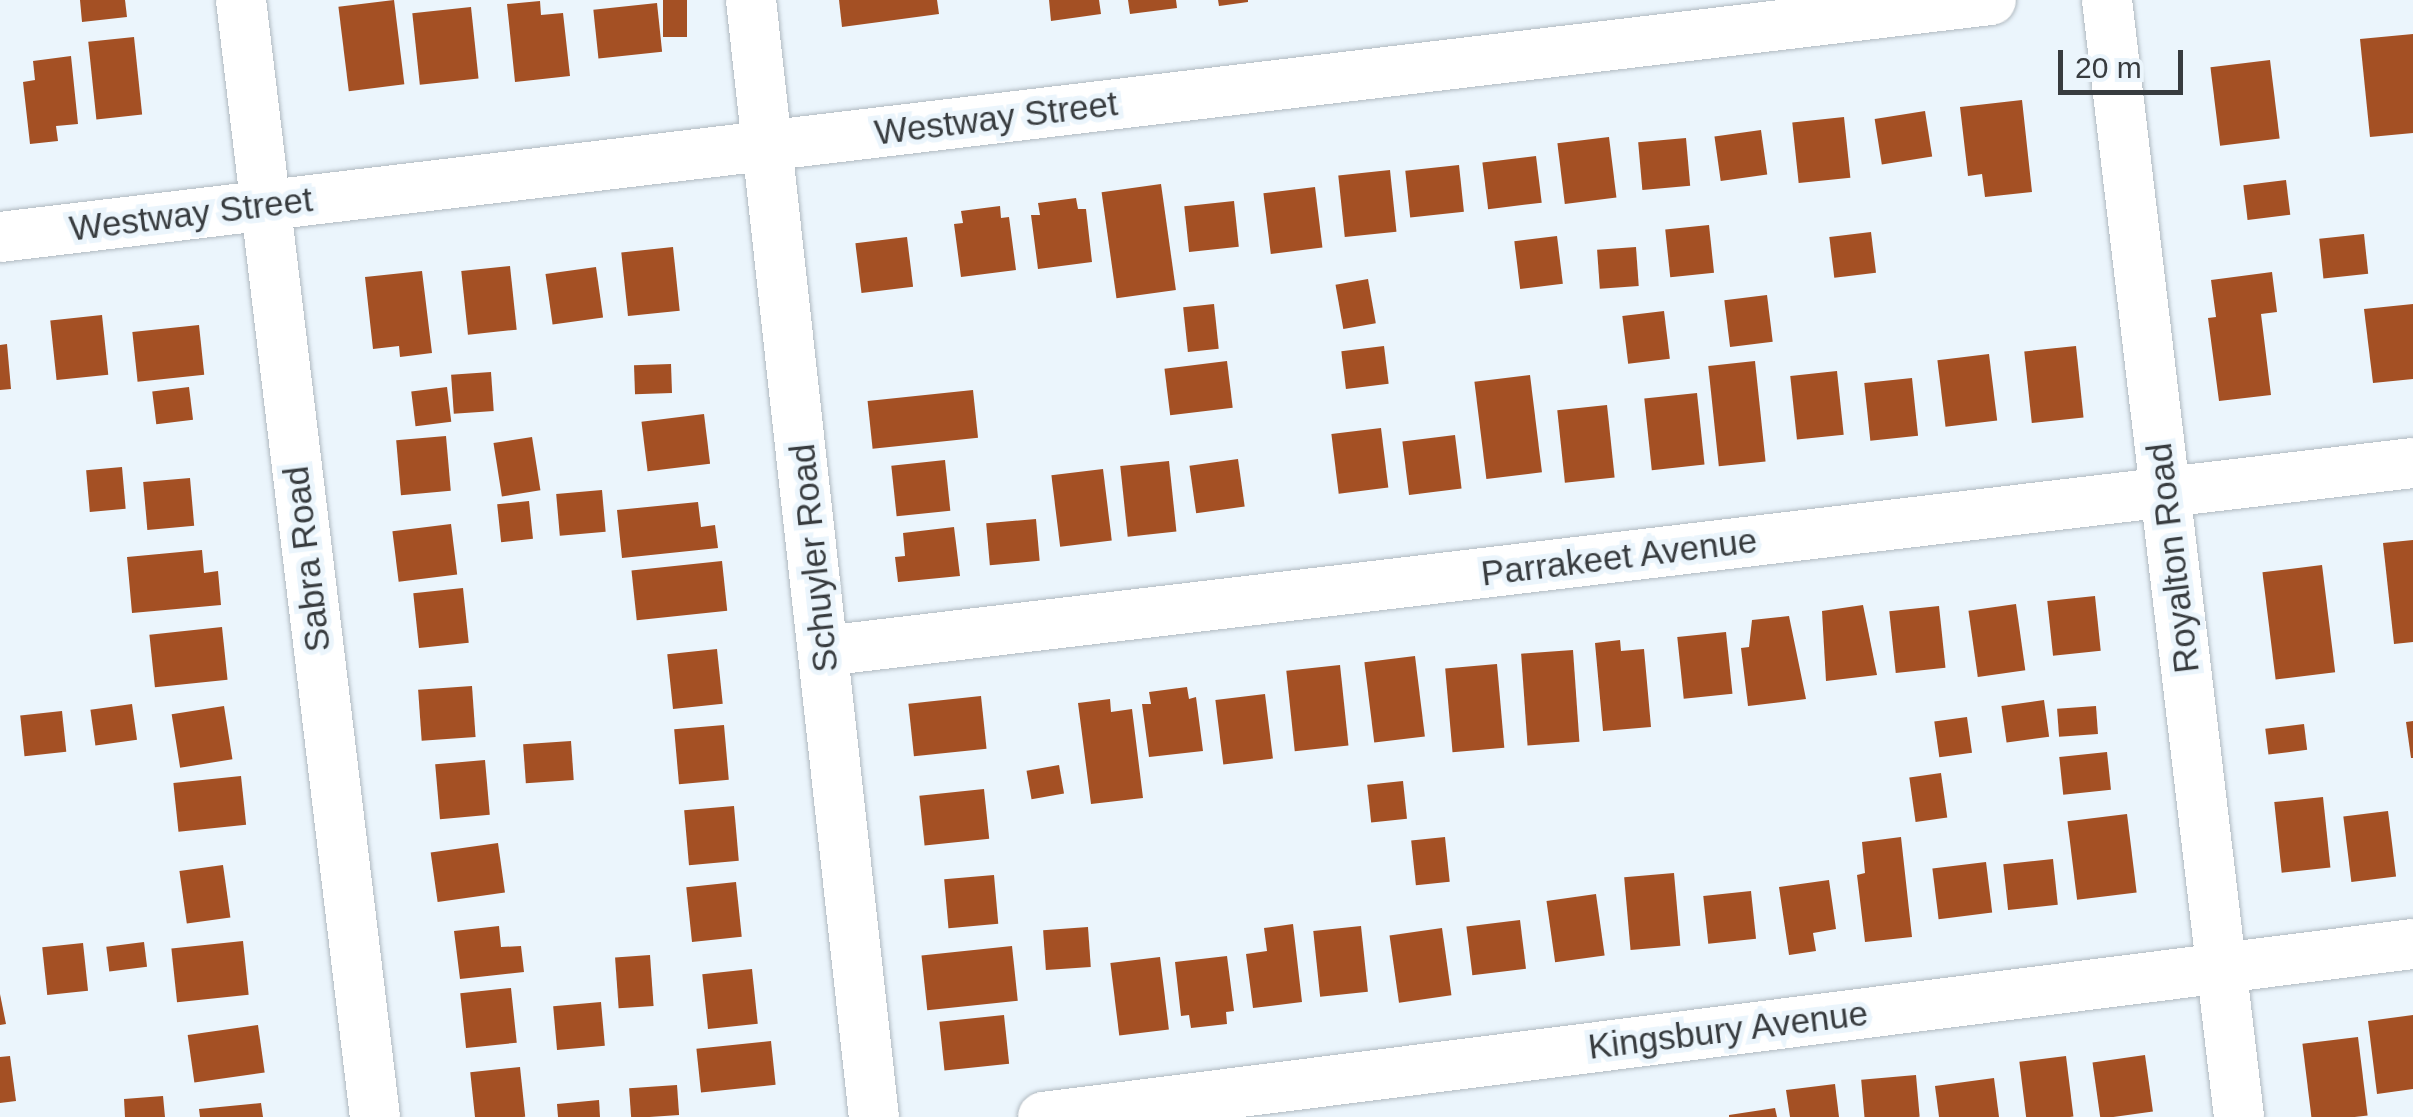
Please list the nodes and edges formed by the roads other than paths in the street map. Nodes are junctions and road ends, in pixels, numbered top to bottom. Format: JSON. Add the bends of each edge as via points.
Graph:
{"nodes":[{"id":1,"x":241,"y":0,"type":"edge"},
{"id":2,"x":751,"y":0,"type":"edge"},
{"id":3,"x":1991,"y":0,"type":"edge"},
{"id":4,"x":2106,"y":0,"type":"edge"},
{"id":5,"x":769,"y":145,"type":"junction"},
{"id":6,"x":264,"y":205,"type":"junction"},
{"id":7,"x":0,"y":237,"type":"edge"},
{"id":8,"x":2413,"y":463,"type":"edge"},
{"id":9,"x":2166,"y":493,"type":"junction"},
{"id":10,"x":824,"y":650,"type":"junction"},
{"id":11,"x":2413,"y":944,"type":"edge"},
{"id":12,"x":2222,"y":968,"type":"junction"},
{"id":13,"x":374,"y":1117,"type":"edge"},
{"id":14,"x":874,"y":1117,"type":"edge"},
{"id":15,"x":1043,"y":1117,"type":"edge"},
{"id":16,"x":2239,"y":1117,"type":"edge"}],
"edges":[{"from":1,"to":6,"type":"street","name":"Sabra Road"},
{"from":2,"to":5,"type":"street","name":"Schuyler Road"},
{"from":3,"to":5,"type":"street","name":"Westway Street"},
{"from":4,"to":9,"type":"street","name":"Royalton Road"},
{"from":5,"to":6,"type":"street","name":"Westway Street"},
{"from":5,"to":10,"type":"street","name":"Schuyler Road"},
{"from":6,"to":7,"type":"street","name":"Westway Street"},
{"from":6,"to":13,"type":"street","name":"Sabra Road"},
{"from":8,"to":9,"type":"street","name":"Parrakeet Avenue"},
{"from":9,"to":10,"type":"street","name":"Parrakeet Avenue"},
{"from":9,"to":12,"type":"street","name":"Royalton Road"},
{"from":10,"to":14,"type":"street","name":"Schuyler Road"},
{"from":11,"to":12,"type":"street","name":"Kingsbury Avenue"},
{"from":12,"to":15,"type":"street","name":"Kingsbury Avenue"},
{"from":12,"to":16,"type":"street","name":"Royalton Road"}]}
